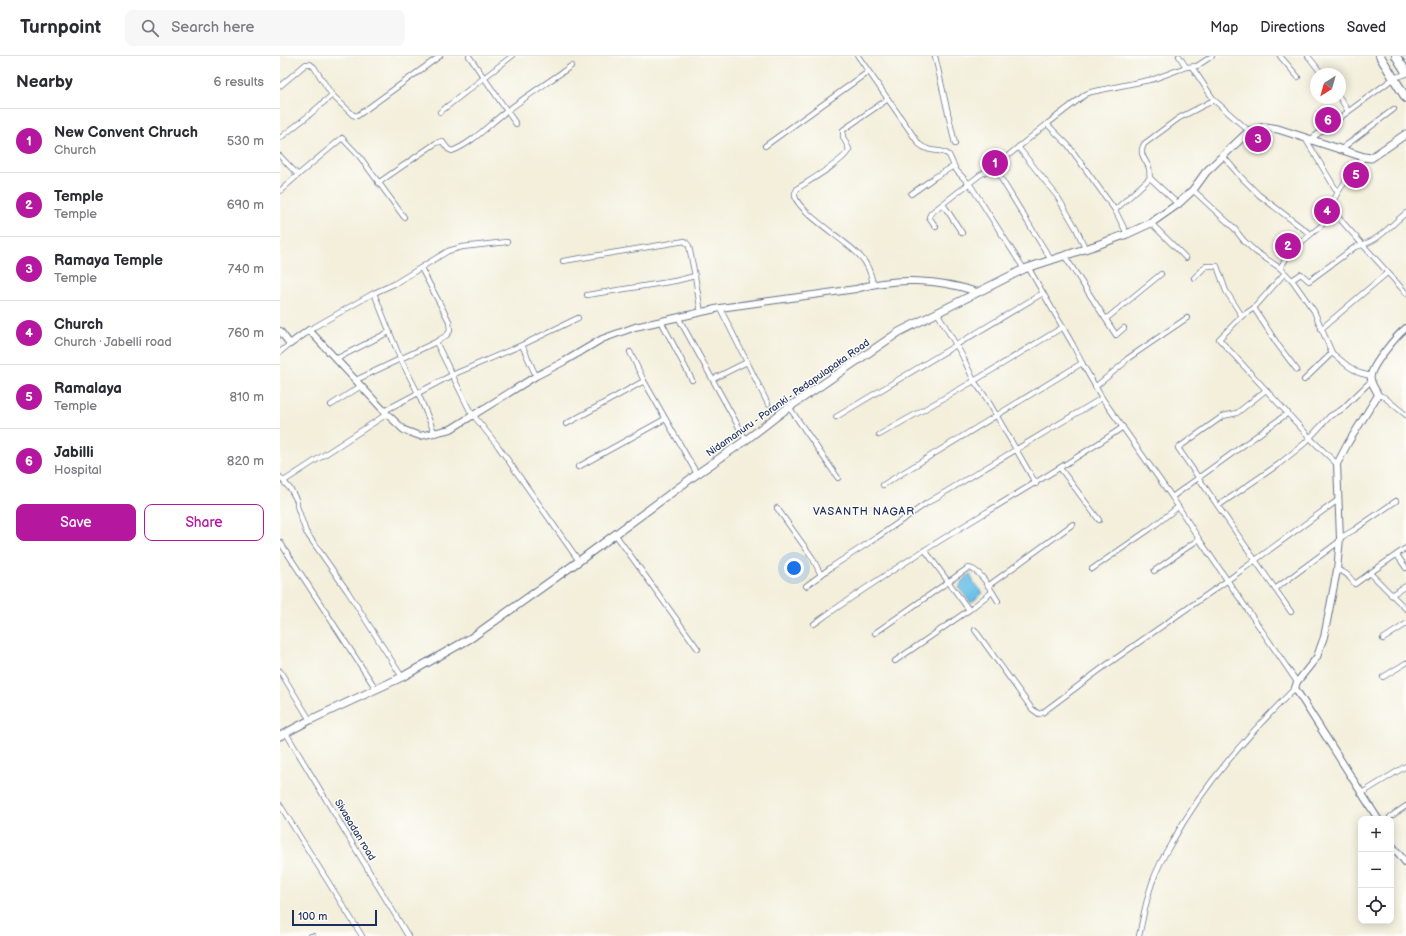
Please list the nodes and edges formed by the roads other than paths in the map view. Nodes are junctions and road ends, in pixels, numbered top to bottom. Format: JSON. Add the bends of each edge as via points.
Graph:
{"nodes":[{"id":1,"x":440,"y":56,"type":"edge"},
{"id":2,"x":469,"y":56,"type":"edge"},
{"id":3,"x":512,"y":56,"type":"edge"},
{"id":4,"x":858,"y":56,"type":"edge"},
{"id":5,"x":935,"y":56,"type":"edge"},
{"id":6,"x":1180,"y":56,"type":"edge"},
{"id":7,"x":1212,"y":56,"type":"edge"},
{"id":8,"x":1280,"y":56,"type":"edge"},
{"id":9,"x":1308,"y":56,"type":"edge"},
{"id":10,"x":1380,"y":56,"type":"edge"},
{"id":11,"x":1396,"y":56,"type":"edge"},
{"id":12,"x":571,"y":66,"type":"dead end"},
{"id":13,"x":1186,"y":67,"type":"junction"},
{"id":14,"x":1192,"y":67,"type":"junction"},
{"id":15,"x":1317,"y":68,"type":"edge"},
{"id":16,"x":868,"y":72,"type":"junction"},
{"id":17,"x":1406,"y":73,"type":"edge"},
{"id":18,"x":1298,"y":77,"type":"dead end"},
{"id":19,"x":484,"y":78,"type":"junction"},
{"id":20,"x":1394,"y":78,"type":"junction"},
{"id":21,"x":280,"y":86,"type":"edge"},
{"id":22,"x":332,"y":95,"type":"junction"},
{"id":23,"x":1406,"y":98,"type":"edge"},
{"id":24,"x":888,"y":99,"type":"junction"},
{"id":25,"x":1214,"y":100,"type":"junction"},
{"id":26,"x":1344,"y":104,"type":"edge"},
{"id":27,"x":1394,"y":109,"type":"dead end"},
{"id":28,"x":507,"y":111,"type":"junction"},
{"id":29,"x":1348,"y":111,"type":"junction"},
{"id":30,"x":440,"y":112,"type":"dead end"},
{"id":31,"x":516,"y":124,"type":"dead end"},
{"id":32,"x":1047,"y":124,"type":"junction"},
{"id":33,"x":1249,"y":131,"type":"junction"},
{"id":34,"x":1406,"y":134,"type":"edge"},
{"id":35,"x":280,"y":138,"type":"edge"},
{"id":36,"x":1308,"y":138,"type":"junction"},
{"id":37,"x":955,"y":144,"type":"dead end"},
{"id":38,"x":765,"y":146,"type":"dead end"},
{"id":39,"x":1018,"y":147,"type":"junction"},
{"id":40,"x":1340,"y":150,"type":"junction"},
{"id":41,"x":1222,"y":155,"type":"junction"},
{"id":42,"x":280,"y":156,"type":"edge"},
{"id":43,"x":1364,"y":157,"type":"junction"},
{"id":44,"x":954,"y":166,"type":"junction"},
{"id":45,"x":994,"y":167,"type":"junction"},
{"id":46,"x":298,"y":175,"type":"junction"},
{"id":47,"x":1150,"y":178,"type":"junction"},
{"id":48,"x":378,"y":183,"type":"junction"},
{"id":49,"x":968,"y":184,"type":"junction"},
{"id":50,"x":1193,"y":190,"type":"junction"},
{"id":51,"x":280,"y":191,"type":"edge"},
{"id":52,"x":1338,"y":193,"type":"junction"},
{"id":53,"x":911,"y":194,"type":"dead end"},
{"id":54,"x":943,"y":204,"type":"junction"},
{"id":55,"x":1178,"y":204,"type":"junction"},
{"id":56,"x":1115,"y":210,"type":"junction"},
{"id":57,"x":1406,"y":213,"type":"edge"},
{"id":58,"x":1335,"y":214,"type":"junction"},
{"id":59,"x":404,"y":218,"type":"dead end"},
{"id":60,"x":1151,"y":223,"type":"junction"},
{"id":61,"x":936,"y":227,"type":"dead end"},
{"id":62,"x":962,"y":233,"type":"dead end"},
{"id":63,"x":1127,"y":234,"type":"junction"},
{"id":64,"x":1310,"y":234,"type":"junction"},
{"id":65,"x":507,"y":242,"type":"dead end"},
{"id":66,"x":1364,"y":245,"type":"junction"},
{"id":67,"x":1085,"y":248,"type":"junction"},
{"id":68,"x":1064,"y":255,"type":"junction"},
{"id":69,"x":1186,"y":258,"type":"dead end"},
{"id":70,"x":1051,"y":260,"type":"junction"},
{"id":71,"x":563,"y":261,"type":"dead end"},
{"id":72,"x":421,"y":268,"type":"junction"},
{"id":73,"x":1026,"y":268,"type":"junction"},
{"id":74,"x":1280,"y":268,"type":"junction"},
{"id":75,"x":1386,"y":273,"type":"junction"},
{"id":76,"x":1162,"y":274,"type":"dead end"},
{"id":77,"x":1284,"y":274,"type":"junction"},
{"id":78,"x":695,"y":276,"type":"junction"},
{"id":79,"x":1194,"y":278,"type":"dead end"},
{"id":80,"x":1292,"y":280,"type":"junction"},
{"id":81,"x":873,"y":284,"type":"junction"},
{"id":82,"x":977,"y":292,"type":"junction"},
{"id":83,"x":374,"y":293,"type":"junction"},
{"id":84,"x":1043,"y":293,"type":"junction"},
{"id":85,"x":1406,"y":293,"type":"edge"},
{"id":86,"x":587,"y":295,"type":"dead end"},
{"id":87,"x":720,"y":308,"type":"junction"},
{"id":88,"x":1254,"y":308,"type":"junction"},
{"id":89,"x":701,"y":313,"type":"junction"},
{"id":90,"x":938,"y":314,"type":"junction"},
{"id":91,"x":1242,"y":316,"type":"junction"},
{"id":92,"x":678,"y":317,"type":"junction"},
{"id":93,"x":578,"y":318,"type":"dead end"},
{"id":94,"x":1188,"y":318,"type":"dead end"},
{"id":95,"x":1106,"y":319,"type":"junction"},
{"id":96,"x":662,"y":321,"type":"junction"},
{"id":97,"x":1063,"y":327,"type":"junction"},
{"id":98,"x":1124,"y":328,"type":"dead end"},
{"id":99,"x":1406,"y":328,"type":"edge"},
{"id":100,"x":1321,"y":329,"type":"junction"},
{"id":101,"x":309,"y":330,"type":"junction"},
{"id":102,"x":280,"y":331,"type":"edge"},
{"id":103,"x":389,"y":332,"type":"junction"},
{"id":104,"x":436,"y":342,"type":"junction"},
{"id":105,"x":290,"y":344,"type":"junction"},
{"id":106,"x":522,"y":345,"type":"junction"},
{"id":107,"x":956,"y":345,"type":"junction"},
{"id":108,"x":280,"y":352,"type":"edge"},
{"id":109,"x":630,"y":352,"type":"dead end"},
{"id":110,"x":1332,"y":353,"type":"junction"},
{"id":111,"x":400,"y":358,"type":"junction"},
{"id":112,"x":336,"y":359,"type":"junction"},
{"id":113,"x":747,"y":362,"type":"junction"},
{"id":114,"x":1082,"y":363,"type":"junction"},
{"id":115,"x":1297,"y":370,"type":"dead end"},
{"id":116,"x":452,"y":375,"type":"junction"},
{"id":117,"x":536,"y":376,"type":"junction"},
{"id":118,"x":1371,"y":378,"type":"junction"},
{"id":119,"x":713,"y":379,"type":"junction"},
{"id":120,"x":356,"y":380,"type":"junction"},
{"id":121,"x":692,"y":380,"type":"dead end"},
{"id":122,"x":1304,"y":380,"type":"dead end"},
{"id":123,"x":974,"y":381,"type":"junction"},
{"id":124,"x":644,"y":382,"type":"junction"},
{"id":125,"x":361,"y":386,"type":"junction"},
{"id":126,"x":1095,"y":387,"type":"junction"},
{"id":127,"x":1266,"y":390,"type":"junction"},
{"id":128,"x":418,"y":394,"type":"junction"},
{"id":129,"x":1378,"y":395,"type":"junction"},
{"id":130,"x":1102,"y":398,"type":"junction"},
{"id":131,"x":768,"y":404,"type":"dead end"},
{"id":132,"x":331,"y":406,"type":"dead end"},
{"id":133,"x":789,"y":407,"type":"junction"},
{"id":134,"x":386,"y":413,"type":"junction"},
{"id":135,"x":1288,"y":413,"type":"junction"},
{"id":136,"x":1406,"y":414,"type":"edge"},
{"id":137,"x":474,"y":416,"type":"junction"},
{"id":138,"x":997,"y":416,"type":"junction"},
{"id":139,"x":836,"y":417,"type":"dead end"},
{"id":140,"x":665,"y":420,"type":"junction"},
{"id":141,"x":566,"y":424,"type":"dead end"},
{"id":142,"x":1123,"y":427,"type":"junction"},
{"id":143,"x":435,"y":434,"type":"junction"},
{"id":144,"x":879,"y":435,"type":"dead end"},
{"id":145,"x":1311,"y":438,"type":"junction"},
{"id":146,"x":746,"y":440,"type":"junction"},
{"id":147,"x":1016,"y":449,"type":"junction"},
{"id":148,"x":1337,"y":464,"type":"junction"},
{"id":149,"x":578,"y":467,"type":"dead end"},
{"id":150,"x":1060,"y":468,"type":"junction"},
{"id":151,"x":697,"y":474,"type":"junction"},
{"id":152,"x":280,"y":477,"type":"edge"},
{"id":153,"x":838,"y":478,"type":"dead end"},
{"id":154,"x":1198,"y":478,"type":"junction"},
{"id":155,"x":284,"y":481,"type":"junction"},
{"id":156,"x":1036,"y":484,"type":"junction"},
{"id":157,"x":883,"y":485,"type":"dead end"},
{"id":158,"x":1172,"y":497,"type":"junction"},
{"id":159,"x":1338,"y":500,"type":"junction"},
{"id":160,"x":1396,"y":501,"type":"dead end"},
{"id":161,"x":1218,"y":506,"type":"junction"},
{"id":162,"x":1178,"y":507,"type":"junction"},
{"id":163,"x":777,"y":508,"type":"dead end"},
{"id":164,"x":1100,"y":520,"type":"dead end"},
{"id":165,"x":1073,"y":524,"type":"dead end"},
{"id":166,"x":615,"y":534,"type":"junction"},
{"id":167,"x":1199,"y":539,"type":"junction"},
{"id":168,"x":1340,"y":540,"type":"junction"},
{"id":169,"x":280,"y":542,"type":"edge"},
{"id":170,"x":1406,"y":548,"type":"edge"},
{"id":171,"x":925,"y":550,"type":"junction"},
{"id":172,"x":1397,"y":555,"type":"junction"},
{"id":173,"x":1255,"y":560,"type":"junction"},
{"id":174,"x":579,"y":561,"type":"junction"},
{"id":175,"x":1406,"y":568,"type":"edge"},
{"id":176,"x":1092,"y":569,"type":"dead end"},
{"id":177,"x":1337,"y":570,"type":"junction"},
{"id":178,"x":1154,"y":571,"type":"dead end"},
{"id":179,"x":1370,"y":573,"type":"junction"},
{"id":180,"x":821,"y":575,"type":"junction"},
{"id":181,"x":1228,"y":580,"type":"junction"},
{"id":182,"x":949,"y":581,"type":"junction"},
{"id":183,"x":806,"y":586,"type":"dead end"},
{"id":184,"x":988,"y":586,"type":"junction"},
{"id":185,"x":1406,"y":586,"type":"edge"},
{"id":186,"x":1275,"y":589,"type":"junction"},
{"id":187,"x":992,"y":592,"type":"junction"},
{"id":188,"x":1391,"y":595,"type":"junction"},
{"id":189,"x":998,"y":601,"type":"dead end"},
{"id":190,"x":1406,"y":609,"type":"edge"},
{"id":191,"x":969,"y":610,"type":"junction"},
{"id":192,"x":1291,"y":612,"type":"dead end"},
{"id":193,"x":814,"y":624,"type":"dead end"},
{"id":194,"x":1406,"y":624,"type":"edge"},
{"id":195,"x":975,"y":630,"type":"dead end"},
{"id":196,"x":875,"y":633,"type":"dead end"},
{"id":197,"x":1383,"y":639,"type":"dead end"},
{"id":198,"x":698,"y":649,"type":"dead end"},
{"id":199,"x":895,"y":661,"type":"dead end"},
{"id":200,"x":1406,"y":663,"type":"edge"},
{"id":201,"x":280,"y":671,"type":"edge"},
{"id":202,"x":402,"y":677,"type":"junction"},
{"id":203,"x":1383,"y":677,"type":"dead end"},
{"id":204,"x":1296,"y":685,"type":"junction"},
{"id":205,"x":376,"y":689,"type":"junction"},
{"id":206,"x":310,"y":720,"type":"junction"},
{"id":207,"x":283,"y":734,"type":"edge"},
{"id":208,"x":1406,"y":766,"type":"edge"},
{"id":209,"x":1362,"y":793,"type":"junction"},
{"id":210,"x":280,"y":805,"type":"edge"},
{"id":211,"x":1406,"y":806,"type":"edge"},
{"id":212,"x":1376,"y":816,"type":"edge"},
{"id":213,"x":1391,"y":816,"type":"edge"},
{"id":214,"x":1394,"y":848,"type":"edge"},
{"id":215,"x":1406,"y":863,"type":"edge"},
{"id":216,"x":362,"y":936,"type":"edge"},
{"id":217,"x":408,"y":936,"type":"edge"},
{"id":218,"x":1139,"y":936,"type":"edge"}],
"edges":[{"from":1,"to":22,"type":"street","via":[[357,116]]},
{"from":2,"to":19,"type":"street"},
{"from":3,"to":19,"type":"street"},
{"from":4,"to":16,"type":"street"},
{"from":5,"to":37,"type":"street"},
{"from":6,"to":13,"type":"street"},
{"from":7,"to":14,"type":"street"},
{"from":8,"to":18,"type":"street"},
{"from":9,"to":15,"type":"street"},
{"from":10,"to":20,"type":"highway"},
{"from":11,"to":17,"type":"highway"},
{"from":12,"to":28,"type":"street"},
{"from":13,"to":14,"type":"street"},
{"from":13,"to":32,"type":"street","via":[[1154,79],[1091,92]]},
{"from":14,"to":25,"type":"street"},
{"from":16,"to":24,"type":"street"},
{"from":16,"to":38,"type":"street"},
{"from":17,"to":20,"type":"street"},
{"from":19,"to":28,"type":"street"},
{"from":19,"to":30,"type":"street"},
{"from":20,"to":23,"type":"highway"},
{"from":20,"to":29,"type":"street"},
{"from":21,"to":22,"type":"street","via":[[306,64],[310,64]]},
{"from":22,"to":35,"type":"street"},
{"from":24,"to":44,"type":"street","via":[[920,144],[930,151],[946,153]]},
{"from":24,"to":81,"type":"street","via":[[843,130],[843,137],[849,149],[847,154],[795,191],[799,205],[862,258],[870,270]]},
{"from":25,"to":33,"type":"street"},
{"from":25,"to":47,"type":"street","via":[[1180,118],[1144,144],[1141,154],[1149,168]]},
{"from":26,"to":29,"type":"street"},
{"from":27,"to":40,"type":"street"},
{"from":28,"to":31,"type":"street"},
{"from":28,"to":48,"type":"street","via":[[456,150],[448,149],[442,141],[436,143]]},
{"from":29,"to":36,"type":"street"},
{"from":32,"to":39,"type":"street"},
{"from":32,"to":56,"type":"street","via":[[1068,145]]},
{"from":33,"to":36,"type":"main road","via":[[1266,127]]},
{"from":33,"to":41,"type":"main road","name":"Nidamanuru - Poranki - Pedapulapaka Road"},
{"from":34,"to":43,"type":"main road","via":[[1371,158]]},
{"from":36,"to":40,"type":"main road"},
{"from":36,"to":52,"type":"street"},
{"from":39,"to":45,"type":"street"},
{"from":39,"to":67,"type":"street","via":[[1057,196]]},
{"from":40,"to":43,"type":"main road"},
{"from":41,"to":50,"type":"main road","name":"Nidamanuru - Poranki - Pedapulapaka Road"},
{"from":41,"to":64,"type":"street","via":[[1259,195]]},
{"from":42,"to":46,"type":"street"},
{"from":43,"to":52,"type":"street"},
{"from":44,"to":49,"type":"street"},
{"from":44,"to":53,"type":"street"},
{"from":45,"to":49,"type":"street"},
{"from":45,"to":70,"type":"street"},
{"from":46,"to":48,"type":"street","via":[[342,138]]},
{"from":46,"to":51,"type":"street"},
{"from":47,"to":55,"type":"street"},
{"from":47,"to":56,"type":"street"},
{"from":48,"to":59,"type":"street"},
{"from":49,"to":54,"type":"street"},
{"from":49,"to":73,"type":"street"},
{"from":50,"to":55,"type":"main road","name":"Nidamanuru - Poranki - Pedapulapaka Road"},
{"from":50,"to":74,"type":"street","via":[[1234,228],[1248,245]]},
{"from":52,"to":58,"type":"street","via":[[1332,208]]},
{"from":54,"to":61,"type":"street","via":[[930,215]]},
{"from":54,"to":62,"type":"street"},
{"from":55,"to":60,"type":"main road","name":"Nidamanuru - Poranki - Pedapulapaka Road"},
{"from":56,"to":63,"type":"street"},
{"from":57,"to":66,"type":"street","via":[[1379,237]]},
{"from":58,"to":64,"type":"street"},
{"from":58,"to":66,"type":"street"},
{"from":60,"to":63,"type":"main road","name":"Nidamanuru - Poranki - Pedapulapaka Road"},
{"from":60,"to":69,"type":"street"},
{"from":63,"to":67,"type":"main road","name":"Nidamanuru - Poranki - Pedapulapaka Road"},
{"from":64,"to":74,"type":"street","via":[[1291,251]]},
{"from":65,"to":72,"type":"street","via":[[448,251]]},
{"from":66,"to":75,"type":"street"},
{"from":66,"to":80,"type":"street","via":[[1355,247],[1309,281],[1301,274]]},
{"from":67,"to":68,"type":"main road","name":"Nidamanuru - Poranki - Pedapulapaka Road"},
{"from":68,"to":70,"type":"main road","name":"Nidamanuru - Poranki - Pedapulapaka Road"},
{"from":68,"to":95,"type":"street"},
{"from":70,"to":73,"type":"main road","name":"Nidamanuru - Poranki - Pedapulapaka Road"},
{"from":71,"to":78,"type":"street","via":[[685,241],[689,246]]},
{"from":72,"to":83,"type":"street"},
{"from":72,"to":104,"type":"street","via":[[449,321],[450,331]]},
{"from":73,"to":82,"type":"main road","name":"Nidamanuru - Poranki - Pedapulapaka Road"},
{"from":73,"to":84,"type":"street"},
{"from":74,"to":77,"type":"street"},
{"from":75,"to":85,"type":"street"},
{"from":75,"to":100,"type":"street"},
{"from":76,"to":95,"type":"street"},
{"from":77,"to":80,"type":"street"},
{"from":77,"to":88,"type":"street"},
{"from":78,"to":86,"type":"street"},
{"from":78,"to":89,"type":"street"},
{"from":79,"to":91,"type":"street","via":[[1206,266],[1217,266],[1226,291]]},
{"from":80,"to":100,"type":"street","via":[[1314,311]]},
{"from":81,"to":82,"type":"street","via":[[895,281],[919,282],[951,285]]},
{"from":81,"to":87,"type":"street","via":[[856,289]]},
{"from":82,"to":90,"type":"main road","name":"Nidamanuru - Poranki - Pedapulapaka Road"},
{"from":83,"to":101,"type":"street"},
{"from":83,"to":103,"type":"street"},
{"from":84,"to":97,"type":"street"},
{"from":84,"to":107,"type":"street"},
{"from":87,"to":89,"type":"street"},
{"from":87,"to":113,"type":"street"},
{"from":88,"to":91,"type":"street"},
{"from":88,"to":115,"type":"street"},
{"from":89,"to":92,"type":"street"},
{"from":90,"to":107,"type":"street"},
{"from":90,"to":133,"type":"main road","name":"Nidamanuru - Poranki - Pedapulapaka Road","via":[[899,332]]},
{"from":91,"to":127,"type":"street","via":[[1219,339]]},
{"from":92,"to":96,"type":"street"},
{"from":92,"to":119,"type":"street"},
{"from":93,"to":106,"type":"street"},
{"from":94,"to":126,"type":"street","via":[[1127,359]]},
{"from":95,"to":98,"type":"street","via":[[1116,335]]},
{"from":96,"to":117,"type":"street","via":[[635,327],[602,339]]},
{"from":96,"to":121,"type":"street"},
{"from":97,"to":114,"type":"street"},
{"from":97,"to":123,"type":"street"},
{"from":99,"to":118,"type":"street","via":[[1400,332],[1379,361]]},
{"from":100,"to":110,"type":"street"},
{"from":101,"to":105,"type":"street"},
{"from":101,"to":112,"type":"street"},
{"from":102,"to":105,"type":"street"},
{"from":103,"to":111,"type":"street"},
{"from":103,"to":112,"type":"street"},
{"from":104,"to":111,"type":"street"},
{"from":104,"to":116,"type":"street"},
{"from":105,"to":108,"type":"street"},
{"from":106,"to":116,"type":"street"},
{"from":106,"to":117,"type":"street"},
{"from":107,"to":123,"type":"street"},
{"from":107,"to":139,"type":"street"},
{"from":109,"to":124,"type":"street"},
{"from":110,"to":118,"type":"street","via":[[1348,366]]},
{"from":110,"to":122,"type":"street"},
{"from":111,"to":120,"type":"street"},
{"from":111,"to":128,"type":"street"},
{"from":112,"to":120,"type":"street"},
{"from":113,"to":119,"type":"street"},
{"from":113,"to":131,"type":"street"},
{"from":114,"to":126,"type":"street"},
{"from":114,"to":138,"type":"street"},
{"from":116,"to":128,"type":"street"},
{"from":116,"to":137,"type":"street"},
{"from":117,"to":137,"type":"street"},
{"from":118,"to":129,"type":"street"},
{"from":118,"to":145,"type":"street","via":[[1341,410],[1330,416]]},
{"from":119,"to":146,"type":"street"},
{"from":120,"to":125,"type":"street"},
{"from":123,"to":138,"type":"street"},
{"from":123,"to":144,"type":"street"},
{"from":124,"to":140,"type":"street"},
{"from":124,"to":141,"type":"street"},
{"from":125,"to":132,"type":"street"},
{"from":125,"to":134,"type":"street"},
{"from":126,"to":130,"type":"street"},
{"from":127,"to":135,"type":"street"},
{"from":127,"to":154,"type":"street","via":[[1237,413],[1223,416],[1178,448]]},
{"from":128,"to":134,"type":"street"},
{"from":128,"to":143,"type":"street"},
{"from":129,"to":136,"type":"street"},
{"from":129,"to":148,"type":"street"},
{"from":130,"to":142,"type":"street"},
{"from":130,"to":147,"type":"street"},
{"from":133,"to":146,"type":"main road","name":"Nidamanuru - Poranki - Pedapulapaka Road"},
{"from":133,"to":153,"type":"street"},
{"from":134,"to":143,"type":"street","via":[[404,430],[420,436]]},
{"from":134,"to":155,"type":"street"},
{"from":135,"to":145,"type":"street"},
{"from":135,"to":154,"type":"street"},
{"from":137,"to":143,"type":"street","via":[[451,430]]},
{"from":137,"to":174,"type":"street"},
{"from":138,"to":147,"type":"street"},
{"from":138,"to":157,"type":"street"},
{"from":140,"to":149,"type":"street"},
{"from":140,"to":151,"type":"street"},
{"from":142,"to":150,"type":"street"},
{"from":142,"to":158,"type":"street"},
{"from":145,"to":148,"type":"street"},
{"from":145,"to":161,"type":"street","via":[[1279,464]]},
{"from":146,"to":151,"type":"main road","name":"Nidamanuru - Poranki - Pedapulapaka Road"},
{"from":147,"to":156,"type":"street"},
{"from":147,"to":180,"type":"street","via":[[927,504]]},
{"from":148,"to":159,"type":"street"},
{"from":150,"to":156,"type":"street"},
{"from":150,"to":164,"type":"street"},
{"from":151,"to":166,"type":"main road","name":"Nidamanuru - Poranki - Pedapulapaka Road"},
{"from":152,"to":155,"type":"street"},
{"from":154,"to":158,"type":"street"},
{"from":154,"to":161,"type":"street"},
{"from":155,"to":202,"type":"street","via":[[294,494],[306,532]]},
{"from":156,"to":171,"type":"street"},
{"from":158,"to":162,"type":"street"},
{"from":159,"to":168,"type":"street"},
{"from":159,"to":173,"type":"street"},
{"from":160,"to":168,"type":"street"},
{"from":161,"to":173,"type":"street"},
{"from":162,"to":167,"type":"street"},
{"from":162,"to":176,"type":"street","via":[[1150,530]]},
{"from":163,"to":180,"type":"street","via":[[812,557]]},
{"from":165,"to":184,"type":"street"},
{"from":166,"to":174,"type":"main road","name":"Nidamanuru - Poranki - Pedapulapaka Road"},
{"from":166,"to":198,"type":"street"},
{"from":167,"to":178,"type":"street"},
{"from":167,"to":181,"type":"street"},
{"from":168,"to":177,"type":"street"},
{"from":168,"to":186,"type":"street"},
{"from":169,"to":205,"type":"street"},
{"from":170,"to":172,"type":"street"},
{"from":171,"to":182,"type":"street"},
{"from":171,"to":193,"type":"street"},
{"from":172,"to":175,"type":"street"},
{"from":172,"to":179,"type":"street"},
{"from":173,"to":181,"type":"street"},
{"from":173,"to":186,"type":"street"},
{"from":174,"to":202,"type":"main road","name":"Nidamanuru - Poranki - Pedapulapaka Road","via":[[471,638]]},
{"from":177,"to":179,"type":"street","via":[[1347,574],[1354,584]]},
{"from":177,"to":204,"type":"street","via":[[1324,637],[1311,665]]},
{"from":179,"to":188,"type":"street"},
{"from":180,"to":183,"type":"street"},
{"from":181,"to":195,"type":"street","via":[[1039,714],[1032,709]]},
{"from":181,"to":204,"type":"street"},
{"from":182,"to":184,"type":"street","via":[[972,568]]},
{"from":182,"to":191,"type":"street"},
{"from":182,"to":196,"type":"street"},
{"from":184,"to":187,"type":"street"},
{"from":185,"to":188,"type":"street"},
{"from":186,"to":192,"type":"street"},
{"from":187,"to":189,"type":"street"},
{"from":187,"to":191,"type":"street"},
{"from":188,"to":190,"type":"street"},
{"from":191,"to":199,"type":"street"},
{"from":194,"to":197,"type":"street"},
{"from":200,"to":203,"type":"street"},
{"from":201,"to":206,"type":"street"},
{"from":202,"to":205,"type":"main road","name":"Nidamanuru - Poranki - Pedapulapaka Road"},
{"from":204,"to":209,"type":"street"},
{"from":204,"to":218,"type":"street","via":[[1224,764],[1180,827],[1152,882]]},
{"from":205,"to":206,"type":"main road","name":"Nidamanuru - Poranki - Pedapulapaka Road"},
{"from":206,"to":207,"type":"main road","name":"Nidamanuru - Poranki - Pedapulapaka Road"},
{"from":207,"to":217,"type":"street","name":"Sivasadan road"},
{"from":208,"to":209,"type":"street"},
{"from":209,"to":212,"type":"street"},
{"from":210,"to":216,"type":"street"},
{"from":211,"to":213,"type":"street"},
{"from":214,"to":215,"type":"street"}]}
